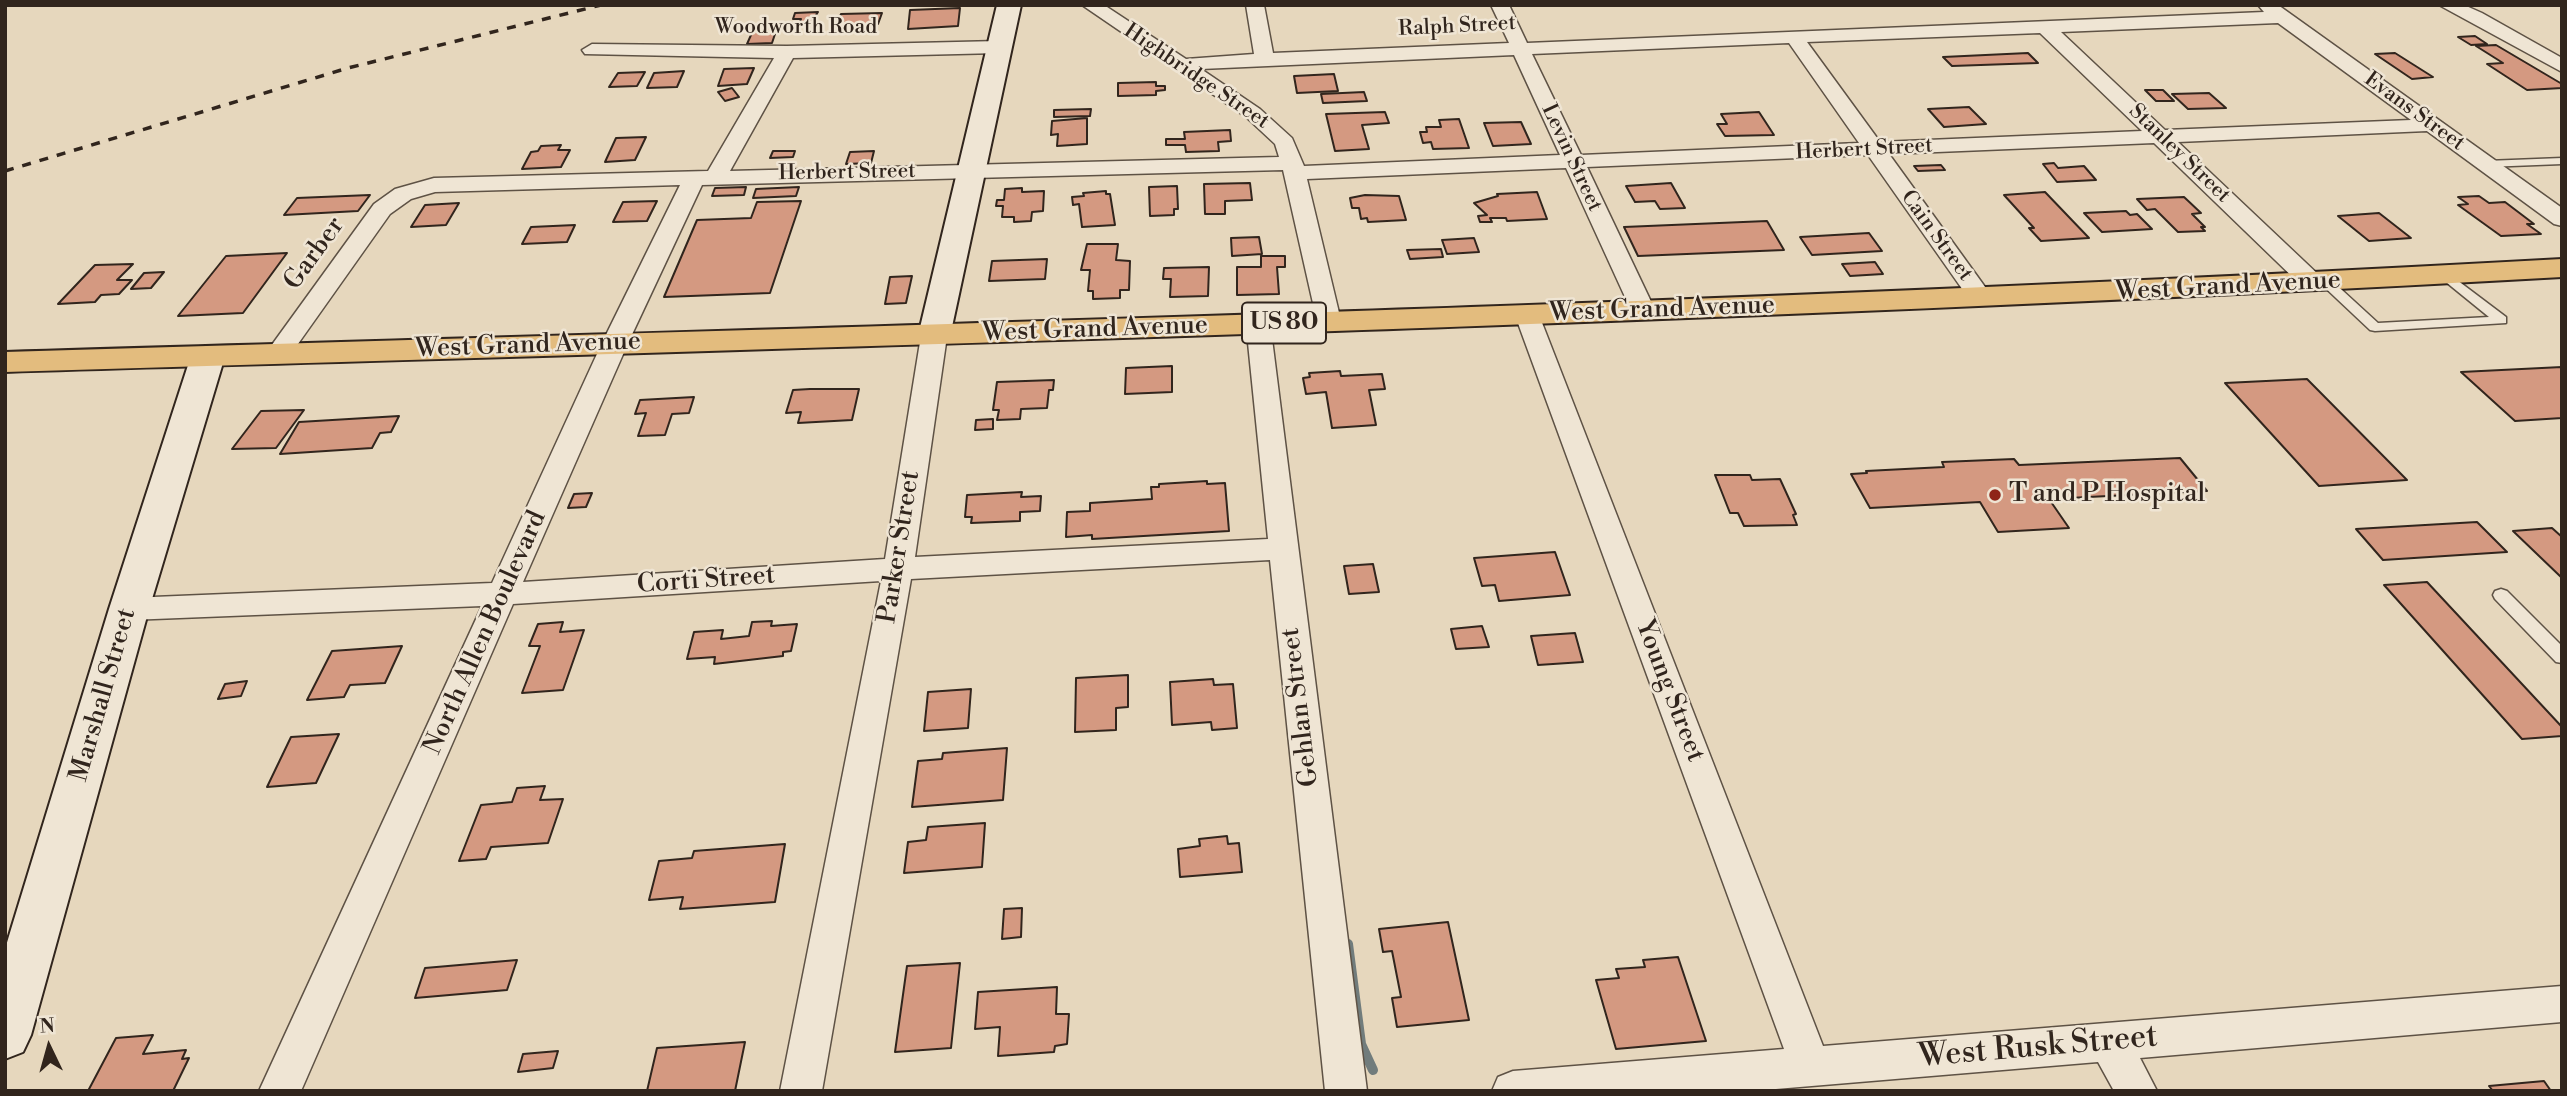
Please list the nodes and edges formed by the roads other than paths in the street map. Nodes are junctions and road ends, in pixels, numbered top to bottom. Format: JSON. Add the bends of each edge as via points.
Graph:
{"nodes":[{"id":1,"x":1009,"y":5,"type":"edge"},
{"id":2,"x":1091,"y":5,"type":"edge"},
{"id":3,"x":1255,"y":5,"type":"edge"},
{"id":4,"x":1500,"y":5,"type":"edge"},
{"id":5,"x":2448,"y":5,"type":"edge"},
{"id":6,"x":2274,"y":11,"type":"edge"},
{"id":7,"x":2044,"y":26,"type":"junction"},
{"id":8,"x":1793,"y":36,"type":"junction"},
{"id":9,"x":999,"y":47,"type":"junction"},
{"id":10,"x":1520,"y":47,"type":"junction"},
{"id":11,"x":592,"y":50,"type":"dead end"},
{"id":12,"x":787,"y":52,"type":"junction"},
{"id":13,"x":1265,"y":59,"type":"junction"},
{"id":14,"x":1180,"y":66,"type":"junction"},
{"id":15,"x":2562,"y":66,"type":"edge"},
{"id":16,"x":2432,"y":125,"type":"junction"},
{"id":17,"x":2161,"y":137,"type":"junction"},
{"id":18,"x":1874,"y":149,"type":"junction"},
{"id":19,"x":2562,"y":161,"type":"edge"},
{"id":20,"x":1573,"y":163,"type":"junction"},
{"id":21,"x":2486,"y":164,"type":"junction"},
{"id":22,"x":1294,"y":168,"type":"junction"},
{"id":23,"x":972,"y":170,"type":"junction"},
{"id":24,"x":705,"y":177,"type":"junction"},
{"id":25,"x":403,"y":194,"type":"joint"},
{"id":26,"x":2562,"y":219,"type":"edge"},
{"id":27,"x":2562,"y":268,"type":"edge"},
{"id":28,"x":2445,"y":275,"type":"junction"},
{"id":29,"x":2319,"y":283,"type":"junction"},
{"id":30,"x":1981,"y":298,"type":"junction"},
{"id":31,"x":1643,"y":310,"type":"junction"},
{"id":32,"x":1527,"y":315,"type":"junction"},
{"id":33,"x":1329,"y":321,"type":"junction"},
{"id":34,"x":1258,"y":323,"type":"junction"},
{"id":35,"x":934,"y":336,"type":"junction"},
{"id":36,"x":615,"y":343,"type":"junction"},
{"id":37,"x":279,"y":353,"type":"junction"},
{"id":38,"x":208,"y":356,"type":"junction"},
{"id":39,"x":5,"y":362,"type":"edge"},
{"id":40,"x":1282,"y":549,"type":"junction"},
{"id":41,"x":898,"y":569,"type":"junction"},
{"id":42,"x":504,"y":594,"type":"junction"},
{"id":43,"x":2501,"y":595,"type":"dead end"},
{"id":44,"x":129,"y":610,"type":"junction"},
{"id":45,"x":2562,"y":657,"type":"edge"},
{"id":46,"x":2562,"y":1004,"type":"edge"},
{"id":47,"x":5,"y":1035,"type":"edge"},
{"id":48,"x":2109,"y":1041,"type":"junction"},
{"id":49,"x":1811,"y":1067,"type":"junction"},
{"id":50,"x":280,"y":1091,"type":"edge"},
{"id":51,"x":801,"y":1091,"type":"edge"},
{"id":52,"x":1346,"y":1091,"type":"edge"},
{"id":53,"x":1513,"y":1091,"type":"edge"},
{"id":54,"x":2136,"y":1091,"type":"edge"}],
"edges":[{"from":1,"to":9,"type":"street","name":"Parker Street"},
{"from":2,"to":14,"type":"street","name":"Highbridge Street"},
{"from":3,"to":13,"type":"street"},
{"from":4,"to":10,"type":"street","name":"Levin Street"},
{"from":5,"to":15,"type":"street"},
{"from":6,"to":7,"type":"street","name":"Ralph Street"},
{"from":6,"to":16,"type":"street","name":"Evans Street"},
{"from":7,"to":8,"type":"street","name":"Ralph Street"},
{"from":7,"to":17,"type":"street","name":"Stanley Street"},
{"from":8,"to":10,"type":"street","name":"Ralph Street"},
{"from":8,"to":18,"type":"street","name":"Cain Street"},
{"from":9,"to":12,"type":"street","name":"Woodworth Road"},
{"from":9,"to":23,"type":"street","name":"Parker Street"},
{"from":10,"to":13,"type":"street","name":"Ralph Street"},
{"from":10,"to":20,"type":"street","name":"Levin Street"},
{"from":11,"to":12,"type":"street","name":"Woodworth Road"},
{"from":12,"to":24,"type":"street","name":"North Allen Boulevard"},
{"from":13,"to":14,"type":"street","name":"Ralph Street"},
{"from":14,"to":22,"type":"street","name":"Highbridge Street","via":[[1265,122],[1285,142]]},
{"from":16,"to":17,"type":"street","name":"Herbert Street"},
{"from":16,"to":21,"type":"street","name":"Evans Street"},
{"from":17,"to":18,"type":"street","name":"Herbert Street"},
{"from":17,"to":29,"type":"street","name":"Stanley Street"},
{"from":18,"to":20,"type":"street","name":"Herbert Street"},
{"from":18,"to":30,"type":"street","name":"Cain Street"},
{"from":19,"to":21,"type":"lane"},
{"from":20,"to":22,"type":"street","name":"Herbert Street"},
{"from":20,"to":31,"type":"street","name":"Levin Street"},
{"from":21,"to":26,"type":"street","name":"Evans Street"},
{"from":22,"to":23,"type":"street","name":"Herbert Street"},
{"from":22,"to":33,"type":"street","name":"Highbridge Street"},
{"from":23,"to":24,"type":"street","name":"Herbert Street"},
{"from":23,"to":35,"type":"street","name":"Parker Street"},
{"from":24,"to":25,"type":"street","name":"Herbert Street","via":[[449,183]]},
{"from":24,"to":36,"type":"street","name":"North Allen Boulevard"},
{"from":25,"to":37,"type":"street","name":"Garber","via":[[383,209]]},
{"from":27,"to":28,"type":"highway","name":"West Grand Avenue","number":"US 80"},
{"from":28,"to":29,"type":"highway","name":"West Grand Avenue","number":"US 80"},
{"from":28,"to":29,"type":"lane","via":[[2501,320],[2375,327]]},
{"from":29,"to":30,"type":"highway","name":"West Grand Avenue","number":"US 80"},
{"from":30,"to":31,"type":"highway","name":"West Grand Avenue","number":"US 80"},
{"from":31,"to":32,"type":"highway","name":"West Grand Avenue","number":"US 80"},
{"from":32,"to":33,"type":"highway","name":"West Grand Avenue","number":"US 80"},
{"from":32,"to":49,"type":"street","name":"Young Street"},
{"from":33,"to":34,"type":"highway","name":"West Grand Avenue","number":"US 80"},
{"from":34,"to":35,"type":"highway","name":"West Grand Avenue","number":"US 80"},
{"from":34,"to":40,"type":"street","name":"Gehlan Street"},
{"from":35,"to":36,"type":"highway","name":"West Grand Avenue","number":"US 80"},
{"from":35,"to":41,"type":"street","name":"Parker Street"},
{"from":36,"to":37,"type":"highway","name":"West Grand Avenue","number":"US 80"},
{"from":36,"to":42,"type":"street","name":"North Allen Boulevard"},
{"from":37,"to":38,"type":"highway","name":"West Grand Avenue","number":"US 80"},
{"from":38,"to":39,"type":"highway","name":"West Grand Avenue","number":"US 80"},
{"from":38,"to":44,"type":"street","name":"Marshall Street"},
{"from":40,"to":41,"type":"street","name":"Corti Street"},
{"from":40,"to":52,"type":"street","name":"Gehlan Street"},
{"from":41,"to":42,"type":"street","name":"Corti Street"},
{"from":41,"to":51,"type":"street","name":"Parker Street"},
{"from":42,"to":44,"type":"street","name":"Corti Street"},
{"from":42,"to":50,"type":"street","name":"North Allen Boulevard"},
{"from":43,"to":45,"type":"lane"},
{"from":44,"to":47,"type":"street","name":"Marshall Street"},
{"from":46,"to":48,"type":"street","name":"West Rusk Street"},
{"from":48,"to":49,"type":"street","name":"West Rusk Street"},
{"from":48,"to":54,"type":"street"},
{"from":49,"to":53,"type":"street","name":"West Rusk Street"}]}
